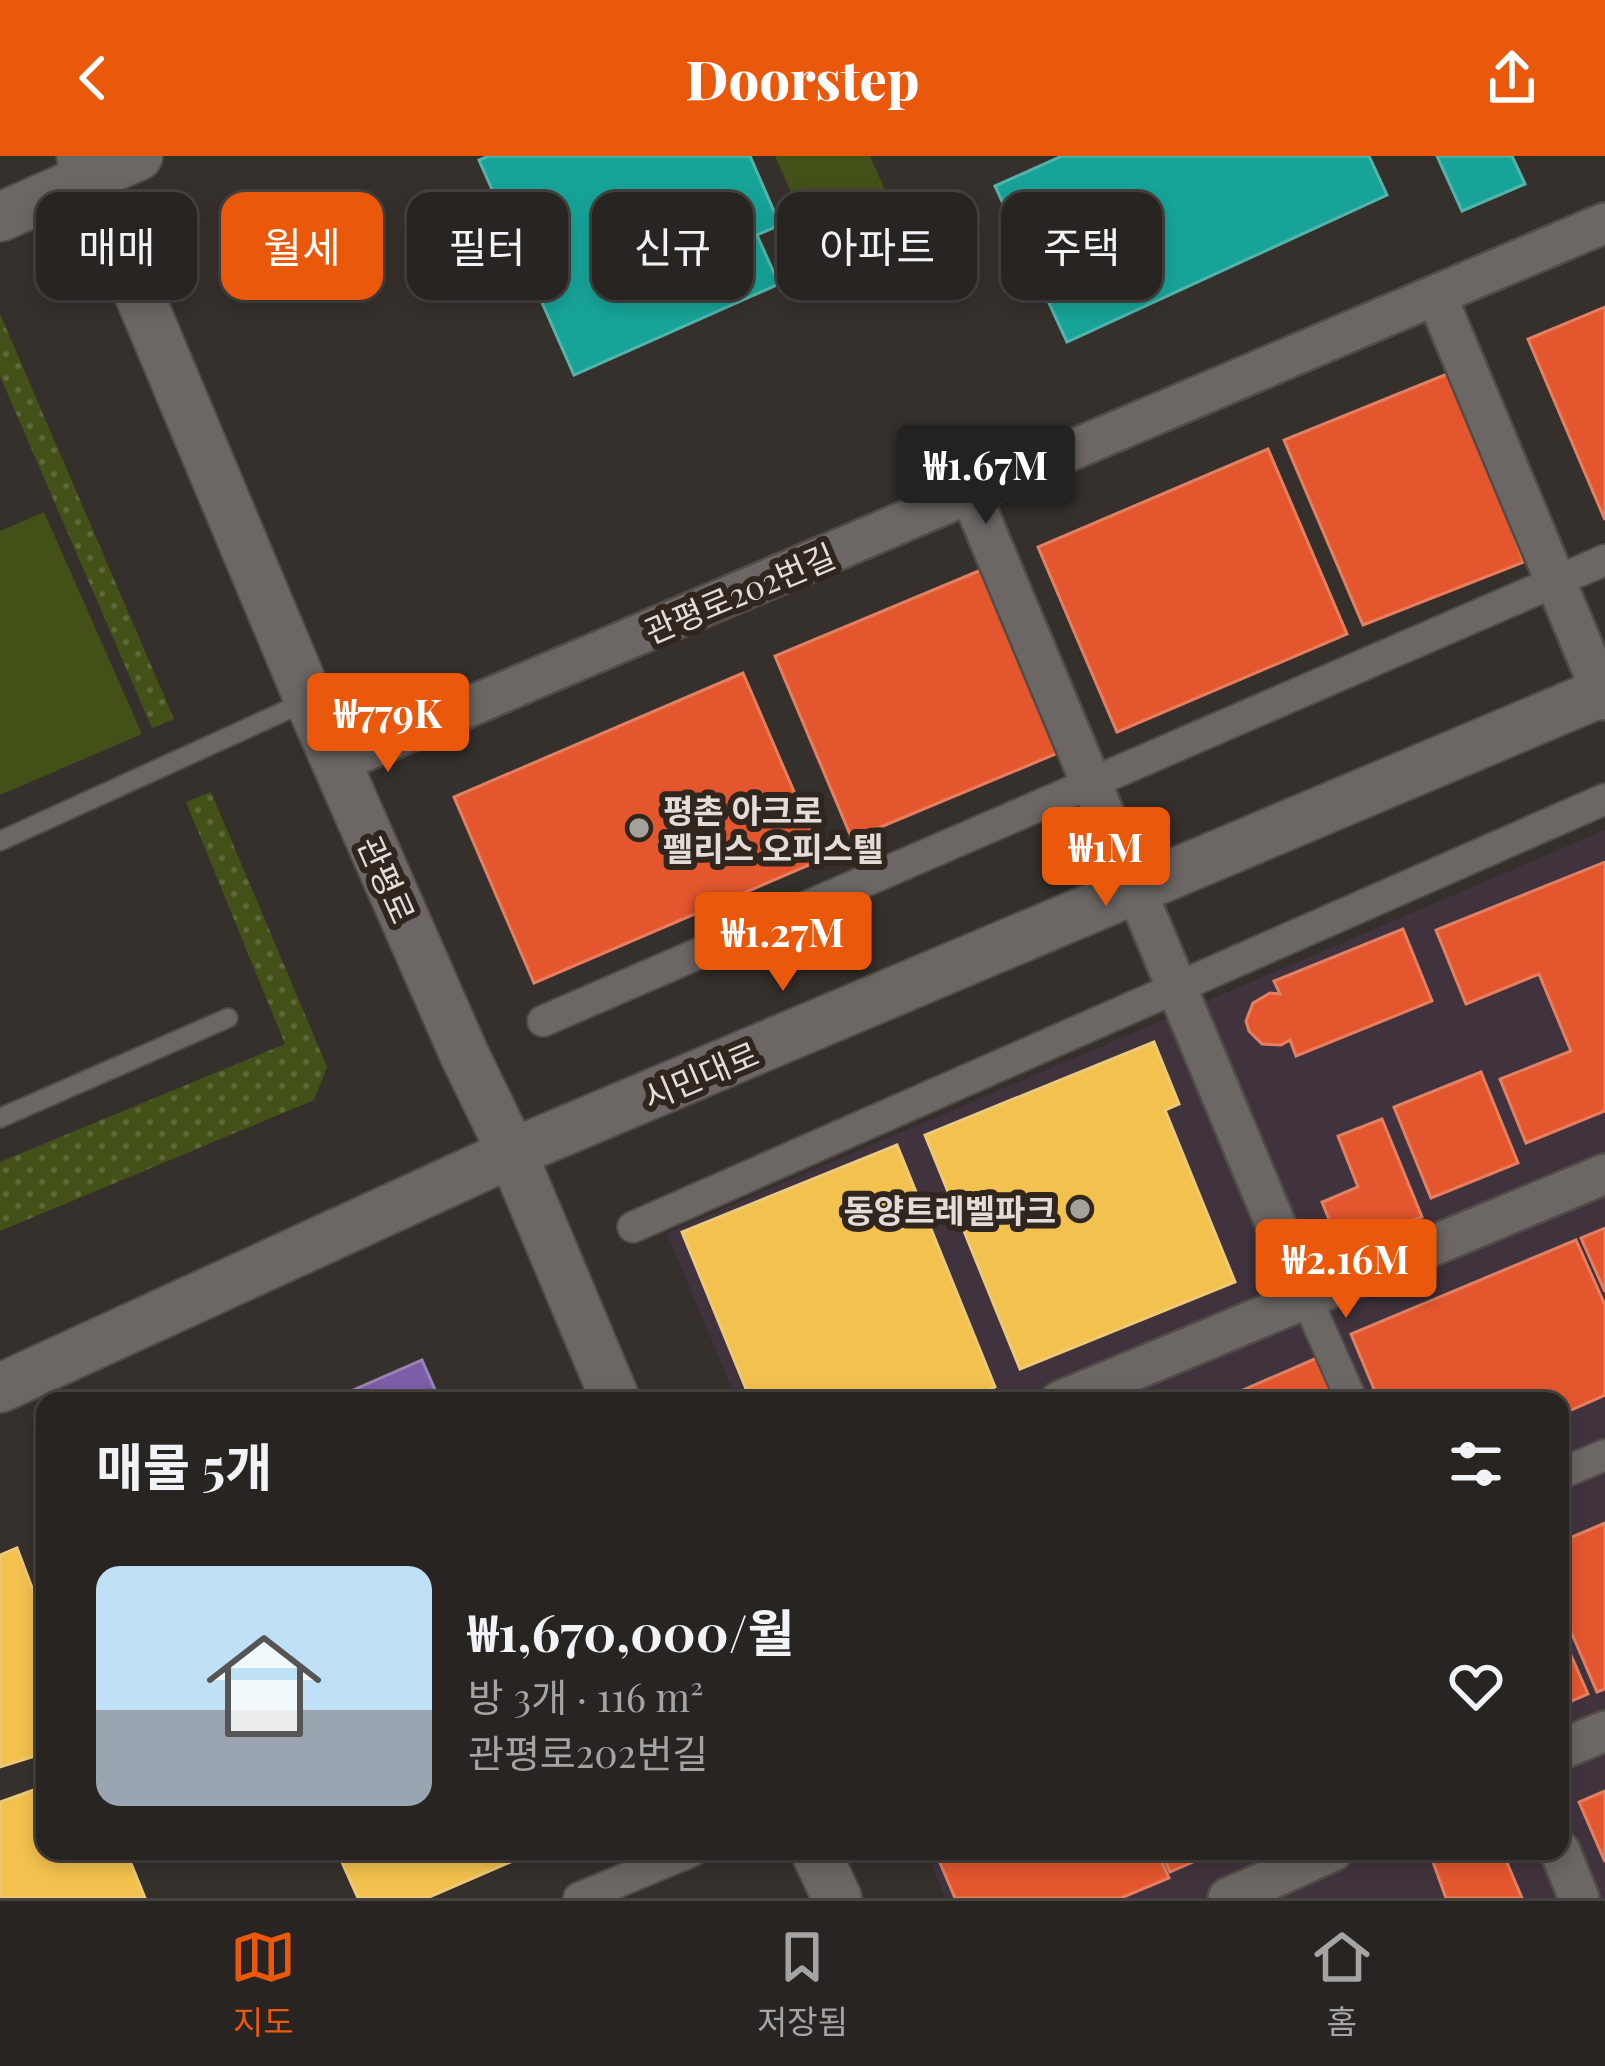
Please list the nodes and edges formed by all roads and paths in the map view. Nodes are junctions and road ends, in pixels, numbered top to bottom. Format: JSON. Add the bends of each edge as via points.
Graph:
{"nodes":[{"id":1,"x":138,"y":156,"type":"edge"},
{"id":2,"x":86,"y":166,"type":"edge"},
{"id":3,"x":0,"y":217,"type":"edge"},
{"id":4,"x":1605,"y":223,"type":"edge"},
{"id":5,"x":1436,"y":295,"type":"junction"},
{"id":6,"x":970,"y":493,"type":"junction"},
{"id":7,"x":1605,"y":560,"type":"edge"},
{"id":8,"x":1556,"y":582,"type":"junction"},
{"id":9,"x":1604,"y":694,"type":"edge"},
{"id":10,"x":309,"y":700,"type":"junction"},
{"id":11,"x":337,"y":763,"type":"junction"},
{"id":12,"x":1093,"y":782,"type":"junction"},
{"id":13,"x":1605,"y":799,"type":"edge"},
{"id":14,"x":0,"y":841,"type":"edge"},
{"id":15,"x":1139,"y":890,"type":"junction"},
{"id":16,"x":1175,"y":988,"type":"junction"},
{"id":17,"x":228,"y":1018,"type":"dead end"},
{"id":18,"x":543,"y":1022,"type":"dead end"},
{"id":19,"x":0,"y":1118,"type":"edge"},
{"id":20,"x":512,"y":1153,"type":"junction"},
{"id":21,"x":1605,"y":1174,"type":"edge"},
{"id":22,"x":633,"y":1227,"type":"dead end"},
{"id":23,"x":1306,"y":1297,"type":"junction"},
{"id":24,"x":0,"y":1388,"type":"edge"},
{"id":25,"x":612,"y":1392,"type":"edge"},
{"id":26,"x":1081,"y":1392,"type":"edge"},
{"id":27,"x":1348,"y":1392,"type":"edge"},
{"id":28,"x":1605,"y":1454,"type":"edge"},
{"id":29,"x":1569,"y":1470,"type":"edge"},
{"id":30,"x":1605,"y":1731,"type":"edge"},
{"id":31,"x":1569,"y":1746,"type":"edge"},
{"id":32,"x":670,"y":1860,"type":"edge"},
{"id":33,"x":819,"y":1860,"type":"edge"},
{"id":34,"x":1313,"y":1860,"type":"edge"},
{"id":35,"x":1564,"y":1860,"type":"edge"},
{"id":36,"x":579,"y":1898,"type":"edge"},
{"id":37,"x":838,"y":1898,"type":"edge"},
{"id":38,"x":1228,"y":1898,"type":"edge"},
{"id":39,"x":1579,"y":1898,"type":"edge"}],
"edges":[{"from":1,"to":2,"type":"street"},
{"from":2,"to":3,"type":"street"},
{"from":2,"to":10,"type":"street","name":"관평로"},
{"from":4,"to":5,"type":"street","name":"관평로202번길"},
{"from":5,"to":6,"type":"street","name":"관평로202번길"},
{"from":5,"to":8,"type":"street"},
{"from":6,"to":11,"type":"street","name":"관평로202번길"},
{"from":6,"to":12,"type":"street"},
{"from":7,"to":8,"type":"street"},
{"from":8,"to":9,"type":"street"},
{"from":8,"to":12,"type":"street"},
{"from":9,"to":15,"type":"street","name":"시민대로"},
{"from":10,"to":11,"type":"street","name":"관평로"},
{"from":10,"to":14,"type":"lane"},
{"from":11,"to":20,"type":"street","name":"관평로"},
{"from":12,"to":15,"type":"street"},
{"from":12,"to":18,"type":"street"},
{"from":13,"to":16,"type":"street"},
{"from":15,"to":16,"type":"street"},
{"from":15,"to":20,"type":"street","name":"시민대로"},
{"from":16,"to":22,"type":"street"},
{"from":16,"to":23,"type":"street"},
{"from":17,"to":19,"type":"lane"},
{"from":20,"to":24,"type":"street","name":"시민대로"},
{"from":20,"to":25,"type":"street","name":"관평로"},
{"from":21,"to":23,"type":"street"},
{"from":23,"to":26,"type":"street"},
{"from":23,"to":27,"type":"street"},
{"from":28,"to":29,"type":"street"},
{"from":30,"to":31,"type":"street"},
{"from":32,"to":36,"type":"street"},
{"from":33,"to":37,"type":"street"},
{"from":34,"to":38,"type":"street"},
{"from":35,"to":39,"type":"street"}]}
